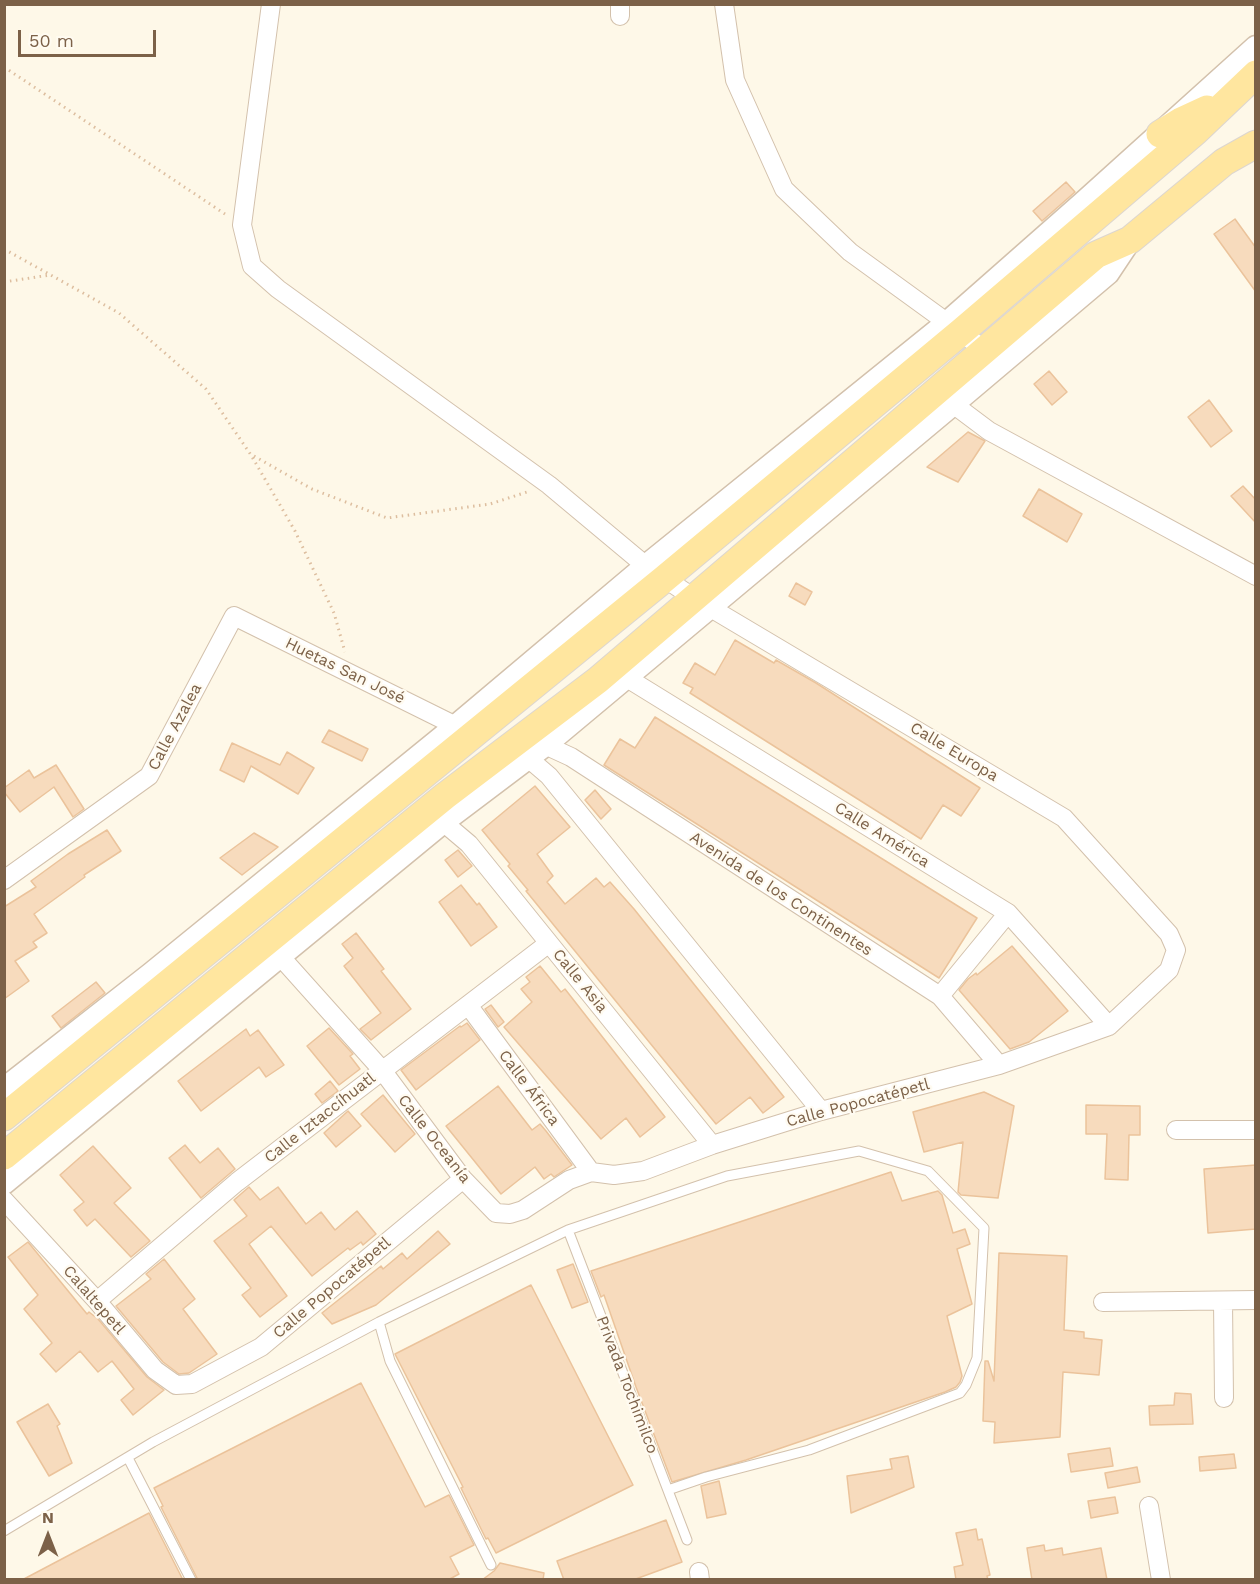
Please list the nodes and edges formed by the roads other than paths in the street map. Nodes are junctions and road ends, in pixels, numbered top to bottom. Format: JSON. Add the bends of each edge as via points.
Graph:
{"nodes":[{"id":1,"x":271,"y":4,"type":"edge"},
{"id":2,"x":724,"y":4,"type":"edge"},
{"id":3,"x":1256,"y":47,"type":"edge"},
{"id":4,"x":1256,"y":74,"type":"edge"},
{"id":5,"x":1256,"y":94,"type":"edge"},
{"id":6,"x":1227,"y":102,"type":"junction"},
{"id":7,"x":1160,"y":134,"type":"junction"},
{"id":8,"x":1256,"y":144,"type":"edge"},
{"id":9,"x":1131,"y":240,"type":"junction"},
{"id":10,"x":954,"y":327,"type":"junction"},
{"id":11,"x":985,"y":350,"type":"junction"},
{"id":12,"x":953,"y":404,"type":"junction"},
{"id":13,"x":655,"y":572,"type":"junction"},
{"id":14,"x":1256,"y":576,"type":"edge"},
{"id":15,"x":702,"y":602,"type":"junction"},
{"id":16,"x":234,"y":616,"type":"joint"},
{"id":17,"x":627,"y":678,"type":"junction"},
{"id":18,"x":456,"y":726,"type":"junction"},
{"id":19,"x":537,"y":752,"type":"junction"},
{"id":20,"x":443,"y":822,"type":"junction"},
{"id":21,"x":4,"y":880,"type":"edge"},
{"id":22,"x":1008,"y":913,"type":"junction"},
{"id":23,"x":1169,"y":934,"type":"joint"},
{"id":24,"x":549,"y":943,"type":"junction"},
{"id":25,"x":279,"y":955,"type":"junction"},
{"id":26,"x":940,"y":996,"type":"junction"},
{"id":27,"x":468,"y":1005,"type":"junction"},
{"id":28,"x":1109,"y":1026,"type":"junction"},
{"id":29,"x":999,"y":1065,"type":"junction"},
{"id":30,"x":382,"y":1070,"type":"junction"},
{"id":31,"x":4,"y":1089,"type":"edge"},
{"id":32,"x":821,"y":1112,"type":"junction"},
{"id":33,"x":4,"y":1117,"type":"edge"},
{"id":34,"x":1176,"y":1130,"type":"dead end"},
{"id":35,"x":1256,"y":1130,"type":"edge"},
{"id":36,"x":712,"y":1145,"type":"junction"},
{"id":37,"x":4,"y":1156,"type":"edge"},
{"id":38,"x":591,"y":1172,"type":"junction"},
{"id":39,"x":463,"y":1179,"type":"junction"},
{"id":40,"x":4,"y":1183,"type":"edge"},
{"id":41,"x":4,"y":1200,"type":"edge"},
{"id":42,"x":496,"y":1213,"type":"joint"},
{"id":43,"x":568,"y":1230,"type":"junction"},
{"id":44,"x":1256,"y":1300,"type":"edge"},
{"id":45,"x":97,"y":1301,"type":"junction"},
{"id":46,"x":1223,"y":1301,"type":"junction"},
{"id":47,"x":1103,"y":1302,"type":"dead end"},
{"id":48,"x":379,"y":1322,"type":"junction"},
{"id":49,"x":192,"y":1384,"type":"joint"},
{"id":50,"x":1224,"y":1398,"type":"dead end"},
{"id":51,"x":128,"y":1458,"type":"junction"},
{"id":52,"x":668,"y":1490,"type":"junction"},
{"id":53,"x":1149,"y":1506,"type":"dead end"},
{"id":54,"x":4,"y":1531,"type":"edge"},
{"id":55,"x":687,"y":1540,"type":"dead end"},
{"id":56,"x":491,"y":1565,"type":"dead end"},
{"id":57,"x":190,"y":1580,"type":"edge"},
{"id":58,"x":1161,"y":1580,"type":"edge"}],
"edges":[{"from":1,"to":13,"type":"street","name":"Calle Europa","via":[[242,225],[252,266],[278,289],[549,485]]},
{"from":2,"to":10,"type":"street","via":[[735,80],[784,189],[850,252]]},
{"from":3,"to":7,"type":"street"},
{"from":4,"to":6,"type":"main road"},
{"from":5,"to":6,"type":"main road"},
{"from":6,"to":7,"type":"main road"},
{"from":6,"to":10,"type":"main road"},
{"from":7,"to":10,"type":"street"},
{"from":8,"to":9,"type":"main road","via":[[1224,162]]},
{"from":9,"to":11,"type":"main road","via":[[1096,255]]},
{"from":9,"to":12,"type":"street","via":[[1108,273]]},
{"from":10,"to":11,"type":"street"},
{"from":10,"to":13,"type":"main road"},
{"from":11,"to":15,"type":"main road"},
{"from":12,"to":14,"type":"street","via":[[989,431]]},
{"from":12,"to":15,"type":"street"},
{"from":13,"to":15,"type":"street","name":"Calle Europa"},
{"from":13,"to":18,"type":"street"},
{"from":13,"to":33,"type":"main road"},
{"from":15,"to":17,"type":"street"},
{"from":15,"to":23,"type":"street","name":"Calle Europa","via":[[1064,818]]},
{"from":15,"to":37,"type":"main road","via":[[445,796]]},
{"from":16,"to":18,"type":"street","name":"Huetas San José"},
{"from":16,"to":21,"type":"street","name":"Calle Azalea","via":[[149,776]]},
{"from":17,"to":19,"type":"street"},
{"from":17,"to":22,"type":"street","name":"Calle América"},
{"from":18,"to":31,"type":"street"},
{"from":19,"to":20,"type":"street"},
{"from":19,"to":26,"type":"street","name":"Avenida de los Continentes","via":[[571,757]]},
{"from":19,"to":32,"type":"street","via":[[549,776]]},
{"from":20,"to":24,"type":"street","name":"Calle Asia","via":[[469,844]]},
{"from":20,"to":25,"type":"street"},
{"from":22,"to":26,"type":"street"},
{"from":22,"to":28,"type":"street","name":"Calle América"},
{"from":23,"to":28,"type":"street","name":"Calle Popocatépetl","via":[[1176,950],[1169,970]]},
{"from":24,"to":27,"type":"street","name":"Calle Iztaccíhuatl"},
{"from":24,"to":36,"type":"street","name":"Calle Asia"},
{"from":25,"to":30,"type":"street","name":"Calle Oceanía"},
{"from":25,"to":40,"type":"street"},
{"from":26,"to":29,"type":"street","name":"Avenida de los Continentes"},
{"from":27,"to":30,"type":"street","name":"Calle Iztaccíhuatl"},
{"from":27,"to":38,"type":"street","name":"Calle África"},
{"from":28,"to":29,"type":"street","name":"Calle Popocatépetl"},
{"from":29,"to":32,"type":"street","name":"Calle Popocatépetl"},
{"from":30,"to":39,"type":"street","name":"Calle Oceanía"},
{"from":30,"to":45,"type":"street","name":"Calle Iztaccíhuatl","via":[[237,1182]]},
{"from":32,"to":36,"type":"street","name":"Calle Popocatépetl"},
{"from":34,"to":35,"type":"street"},
{"from":36,"to":38,"type":"street","name":"Calle Popocatépetl","via":[[643,1172]]},
{"from":38,"to":42,"type":"street","name":"Calle Popocatépetl","via":[[569,1180],[524,1210]]},
{"from":39,"to":42,"type":"street","name":"Calle Oceanía"},
{"from":39,"to":49,"type":"street","name":"Calle Popocatépetl","via":[[261,1347]]},
{"from":41,"to":45,"type":"street","name":"Calaltepetl"},
{"from":43,"to":48,"type":"lane"},
{"from":43,"to":52,"type":"lane","name":"Privada Tochimilco"},
{"from":43,"to":52,"type":"lane","via":[[727,1176],[859,1151],[928,1171],[984,1228],[977,1358],[960,1393],[809,1450]]},
{"from":44,"to":46,"type":"street"},
{"from":45,"to":49,"type":"street","name":"Calaltepetl","via":[[155,1370],[176,1385]]},
{"from":46,"to":47,"type":"street"},
{"from":46,"to":50,"type":"street"},
{"from":48,"to":51,"type":"lane"},
{"from":48,"to":56,"type":"lane","via":[[390,1361]]},
{"from":51,"to":54,"type":"lane"},
{"from":51,"to":57,"type":"lane"},
{"from":52,"to":55,"type":"lane","name":"Privada Tochimilco"},
{"from":53,"to":58,"type":"street"}]}
